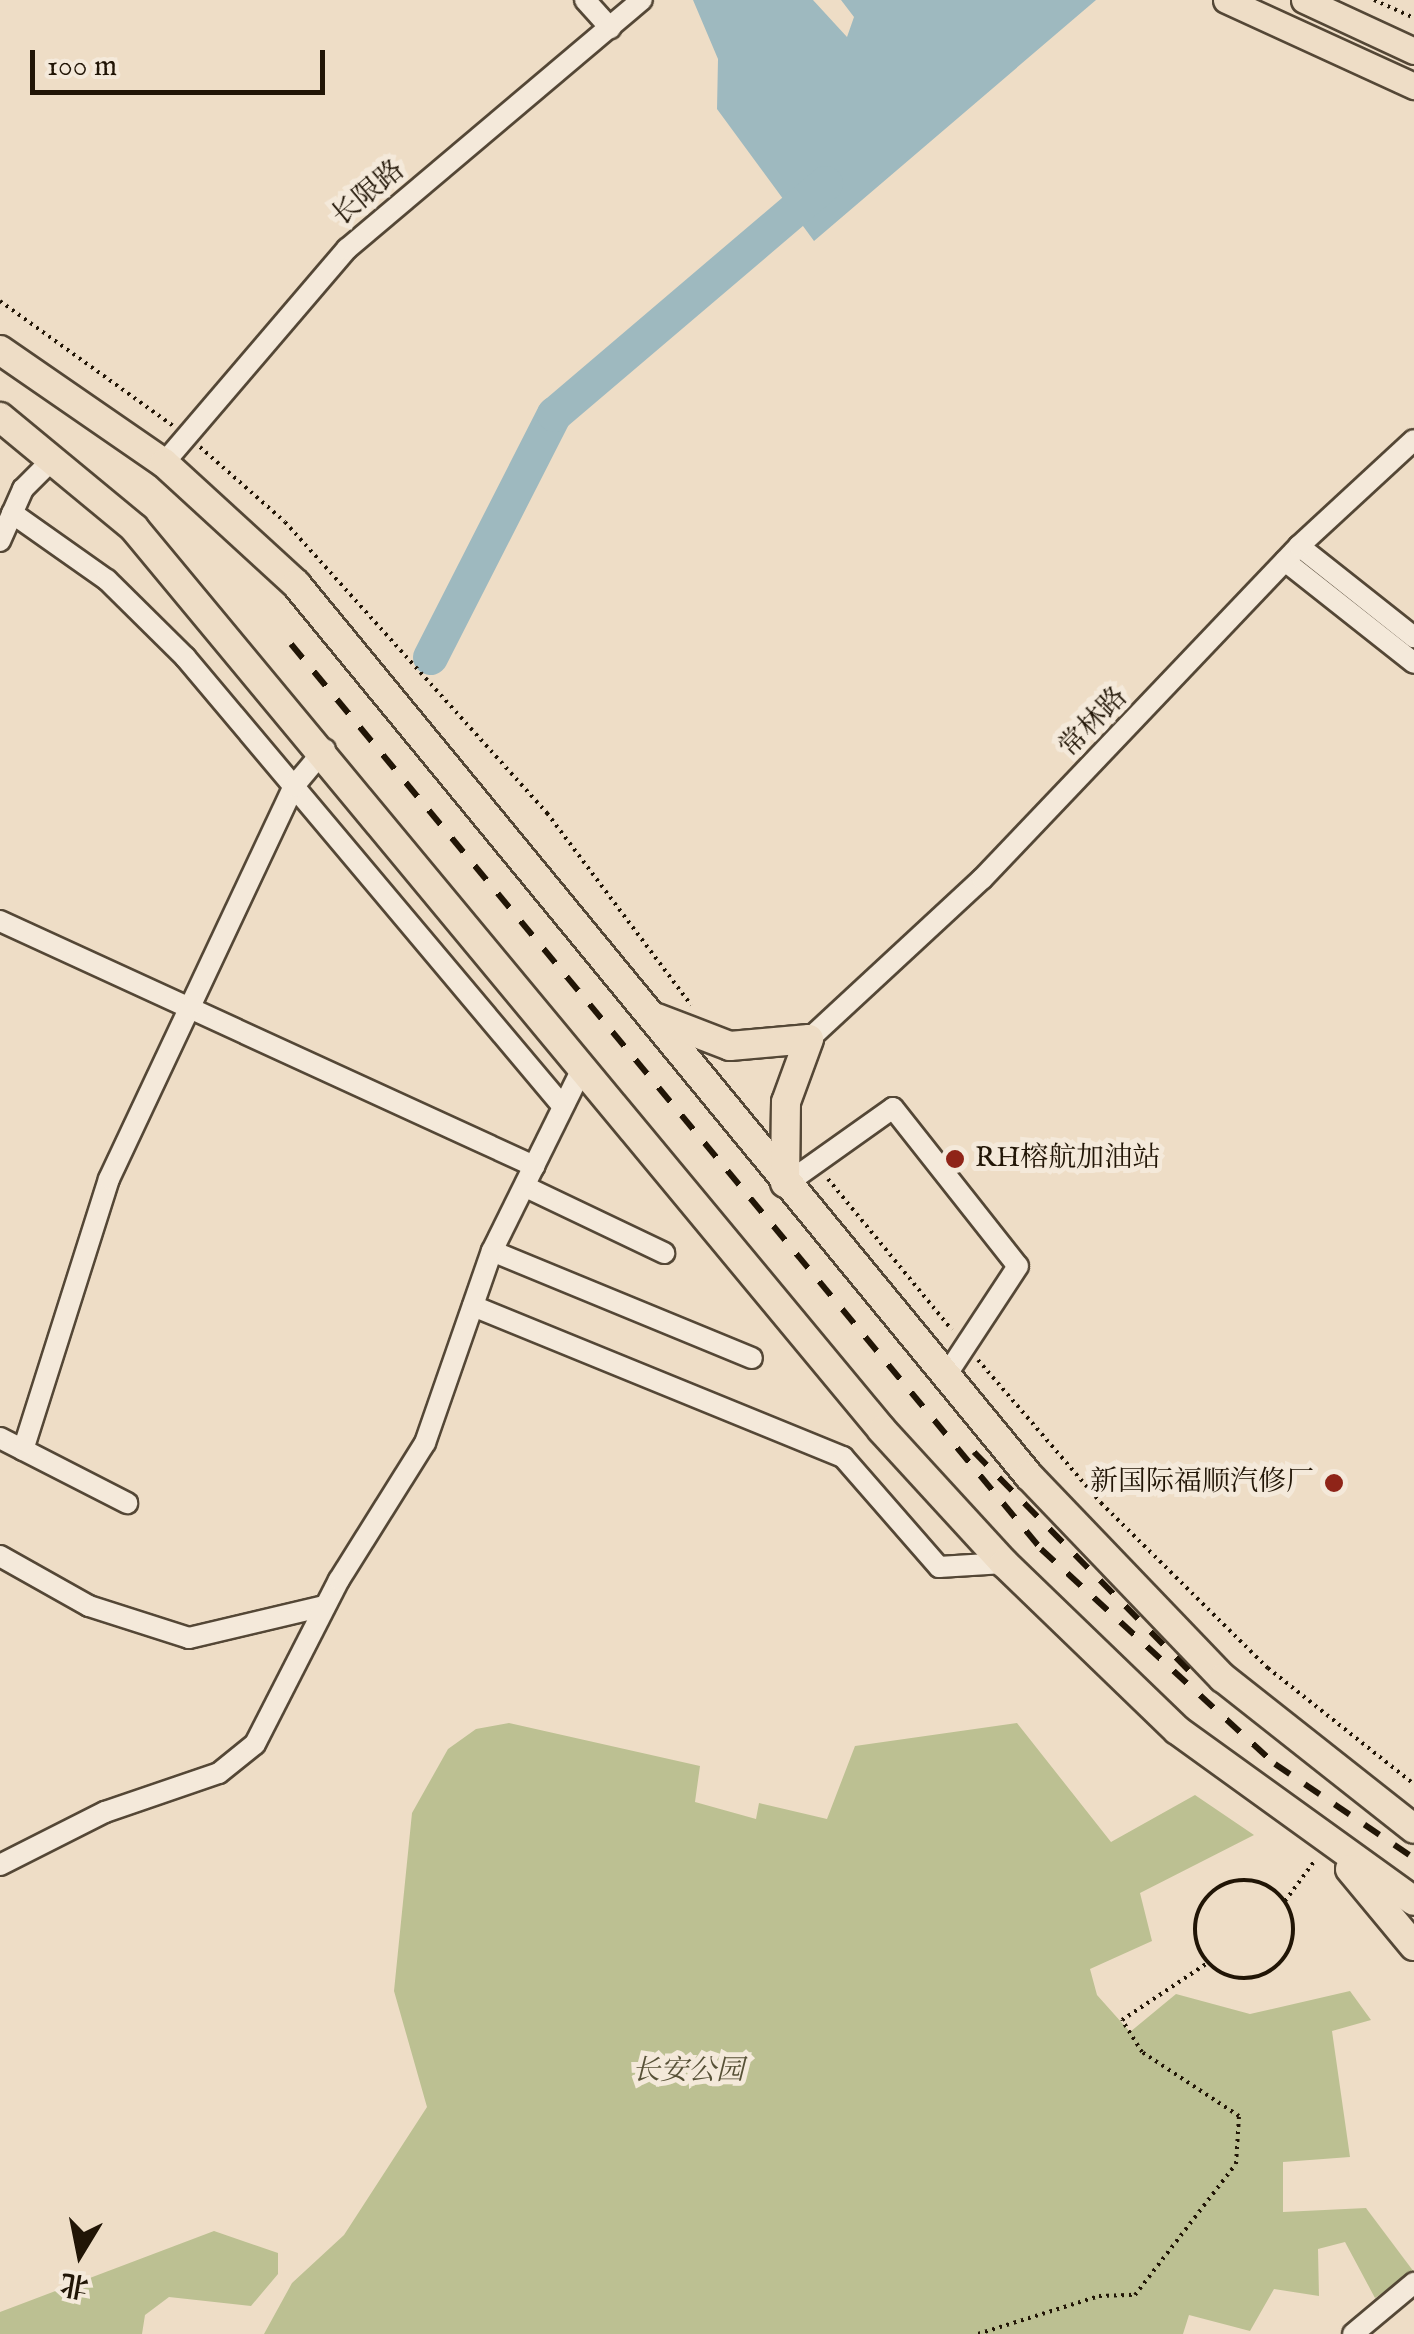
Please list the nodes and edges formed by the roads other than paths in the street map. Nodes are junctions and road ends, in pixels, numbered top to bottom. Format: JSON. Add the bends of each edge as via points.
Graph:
{"nodes":[{"id":1,"x":584,"y":0,"type":"edge"},
{"id":2,"x":642,"y":0,"type":"edge"},
{"id":3,"x":1226,"y":0,"type":"edge"},
{"id":4,"x":1304,"y":0,"type":"edge"},
{"id":5,"x":610,"y":28,"type":"junction"},
{"id":6,"x":1414,"y":51,"type":"edge"},
{"id":7,"x":1414,"y":86,"type":"edge"},
{"id":8,"x":0,"y":350,"type":"edge"},
{"id":9,"x":0,"y":418,"type":"edge"},
{"id":10,"x":1414,"y":440,"type":"edge"},
{"id":11,"x":54,"y":458,"type":"junction"},
{"id":12,"x":164,"y":463,"type":"junction"},
{"id":13,"x":12,"y":513,"type":"junction"},
{"id":14,"x":0,"y":541,"type":"edge"},
{"id":15,"x":1292,"y":554,"type":"junction"},
{"id":16,"x":1414,"y":637,"type":"edge"},
{"id":17,"x":1414,"y":663,"type":"edge"},
{"id":18,"x":325,"y":748,"type":"junction"},
{"id":19,"x":294,"y":786,"type":"junction"},
{"id":20,"x":0,"y":920,"type":"edge"},
{"id":21,"x":185,"y":1006,"type":"junction"},
{"id":22,"x":645,"y":1011,"type":"junction"},
{"id":23,"x":808,"y":1039,"type":"junction"},
{"id":24,"x":583,"y":1067,"type":"junction"},
{"id":25,"x":560,"y":1103,"type":"junction"},
{"id":26,"x":534,"y":1166,"type":"junction"},
{"id":27,"x":786,"y":1184,"type":"junction"},
{"id":28,"x":528,"y":1188,"type":"junction"},
{"id":29,"x":492,"y":1251,"type":"junction"},
{"id":30,"x":664,"y":1254,"type":"dead end"},
{"id":31,"x":473,"y":1306,"type":"junction"},
{"id":32,"x":752,"y":1358,"type":"dead end"},
{"id":33,"x":945,"y":1377,"type":"junction"},
{"id":34,"x":0,"y":1438,"type":"edge"},
{"id":35,"x":23,"y":1450,"type":"junction"},
{"id":36,"x":127,"y":1503,"type":"dead end"},
{"id":37,"x":0,"y":1556,"type":"edge"},
{"id":38,"x":1004,"y":1564,"type":"junction"},
{"id":39,"x":324,"y":1606,"type":"junction"},
{"id":40,"x":1352,"y":1786,"type":"junction"},
{"id":41,"x":1414,"y":1803,"type":"edge"},
{"id":42,"x":1414,"y":1828,"type":"edge"},
{"id":43,"x":1326,"y":1842,"type":"junction"},
{"id":44,"x":0,"y":1865,"type":"edge"},
{"id":45,"x":1414,"y":1901,"type":"edge"},
{"id":46,"x":1414,"y":1946,"type":"edge"},
{"id":47,"x":1414,"y":2284,"type":"edge"},
{"id":48,"x":1353,"y":2334,"type":"edge"}],
"edges":[{"from":1,"to":5,"type":"street"},
{"from":2,"to":5,"type":"street","name":"长限路"},
{"from":3,"to":7,"type":"main road"},
{"from":4,"to":6,"type":"main road"},
{"from":5,"to":12,"type":"street","name":"长限路","via":[[347,249]]},
{"from":8,"to":12,"type":"highway"},
{"from":9,"to":11,"type":"highway"},
{"from":10,"to":15,"type":"street","name":"常林路"},
{"from":11,"to":13,"type":"street"},
{"from":11,"to":18,"type":"highway","via":[[134,528]]},
{"from":12,"to":22,"type":"highway","via":[[296,584]]},
{"from":13,"to":14,"type":"street"},
{"from":13,"to":19,"type":"street","via":[[131,601]]},
{"from":15,"to":16,"type":"street"},
{"from":15,"to":17,"type":"street"},
{"from":15,"to":23,"type":"street","name":"常林路","via":[[982,880]]},
{"from":18,"to":19,"type":"street"},
{"from":18,"to":24,"type":"highway"},
{"from":19,"to":21,"type":"street"},
{"from":19,"to":25,"type":"street"},
{"from":20,"to":21,"type":"street"},
{"from":21,"to":26,"type":"street"},
{"from":21,"to":35,"type":"street","via":[[109,1179]]},
{"from":22,"to":23,"type":"highway","via":[[730,1046]]},
{"from":22,"to":27,"type":"highway"},
{"from":23,"to":27,"type":"highway","via":[[786,1102]]},
{"from":24,"to":25,"type":"street"},
{"from":24,"to":38,"type":"highway","via":[[882,1430]]},
{"from":25,"to":26,"type":"street"},
{"from":26,"to":28,"type":"street"},
{"from":27,"to":33,"type":"highway"},
{"from":27,"to":33,"type":"street","via":[[892,1108],[1018,1266]]},
{"from":28,"to":29,"type":"street"},
{"from":28,"to":30,"type":"street"},
{"from":29,"to":31,"type":"street"},
{"from":29,"to":32,"type":"street"},
{"from":31,"to":38,"type":"street","via":[[843,1457],[939,1566]]},
{"from":31,"to":39,"type":"street","via":[[424,1443]]},
{"from":33,"to":40,"type":"highway","via":[[1223,1678]]},
{"from":34,"to":35,"type":"street"},
{"from":35,"to":36,"type":"street"},
{"from":37,"to":39,"type":"street","via":[[90,1606],[171,1635]]},
{"from":38,"to":43,"type":"highway","via":[[1176,1730]]},
{"from":39,"to":44,"type":"street","via":[[240,1762],[105,1812]]},
{"from":40,"to":41,"type":"highway"},
{"from":40,"to":42,"type":"highway"},
{"from":43,"to":45,"type":"highway"},
{"from":43,"to":46,"type":"highway"},
{"from":47,"to":48,"type":"street"}]}
